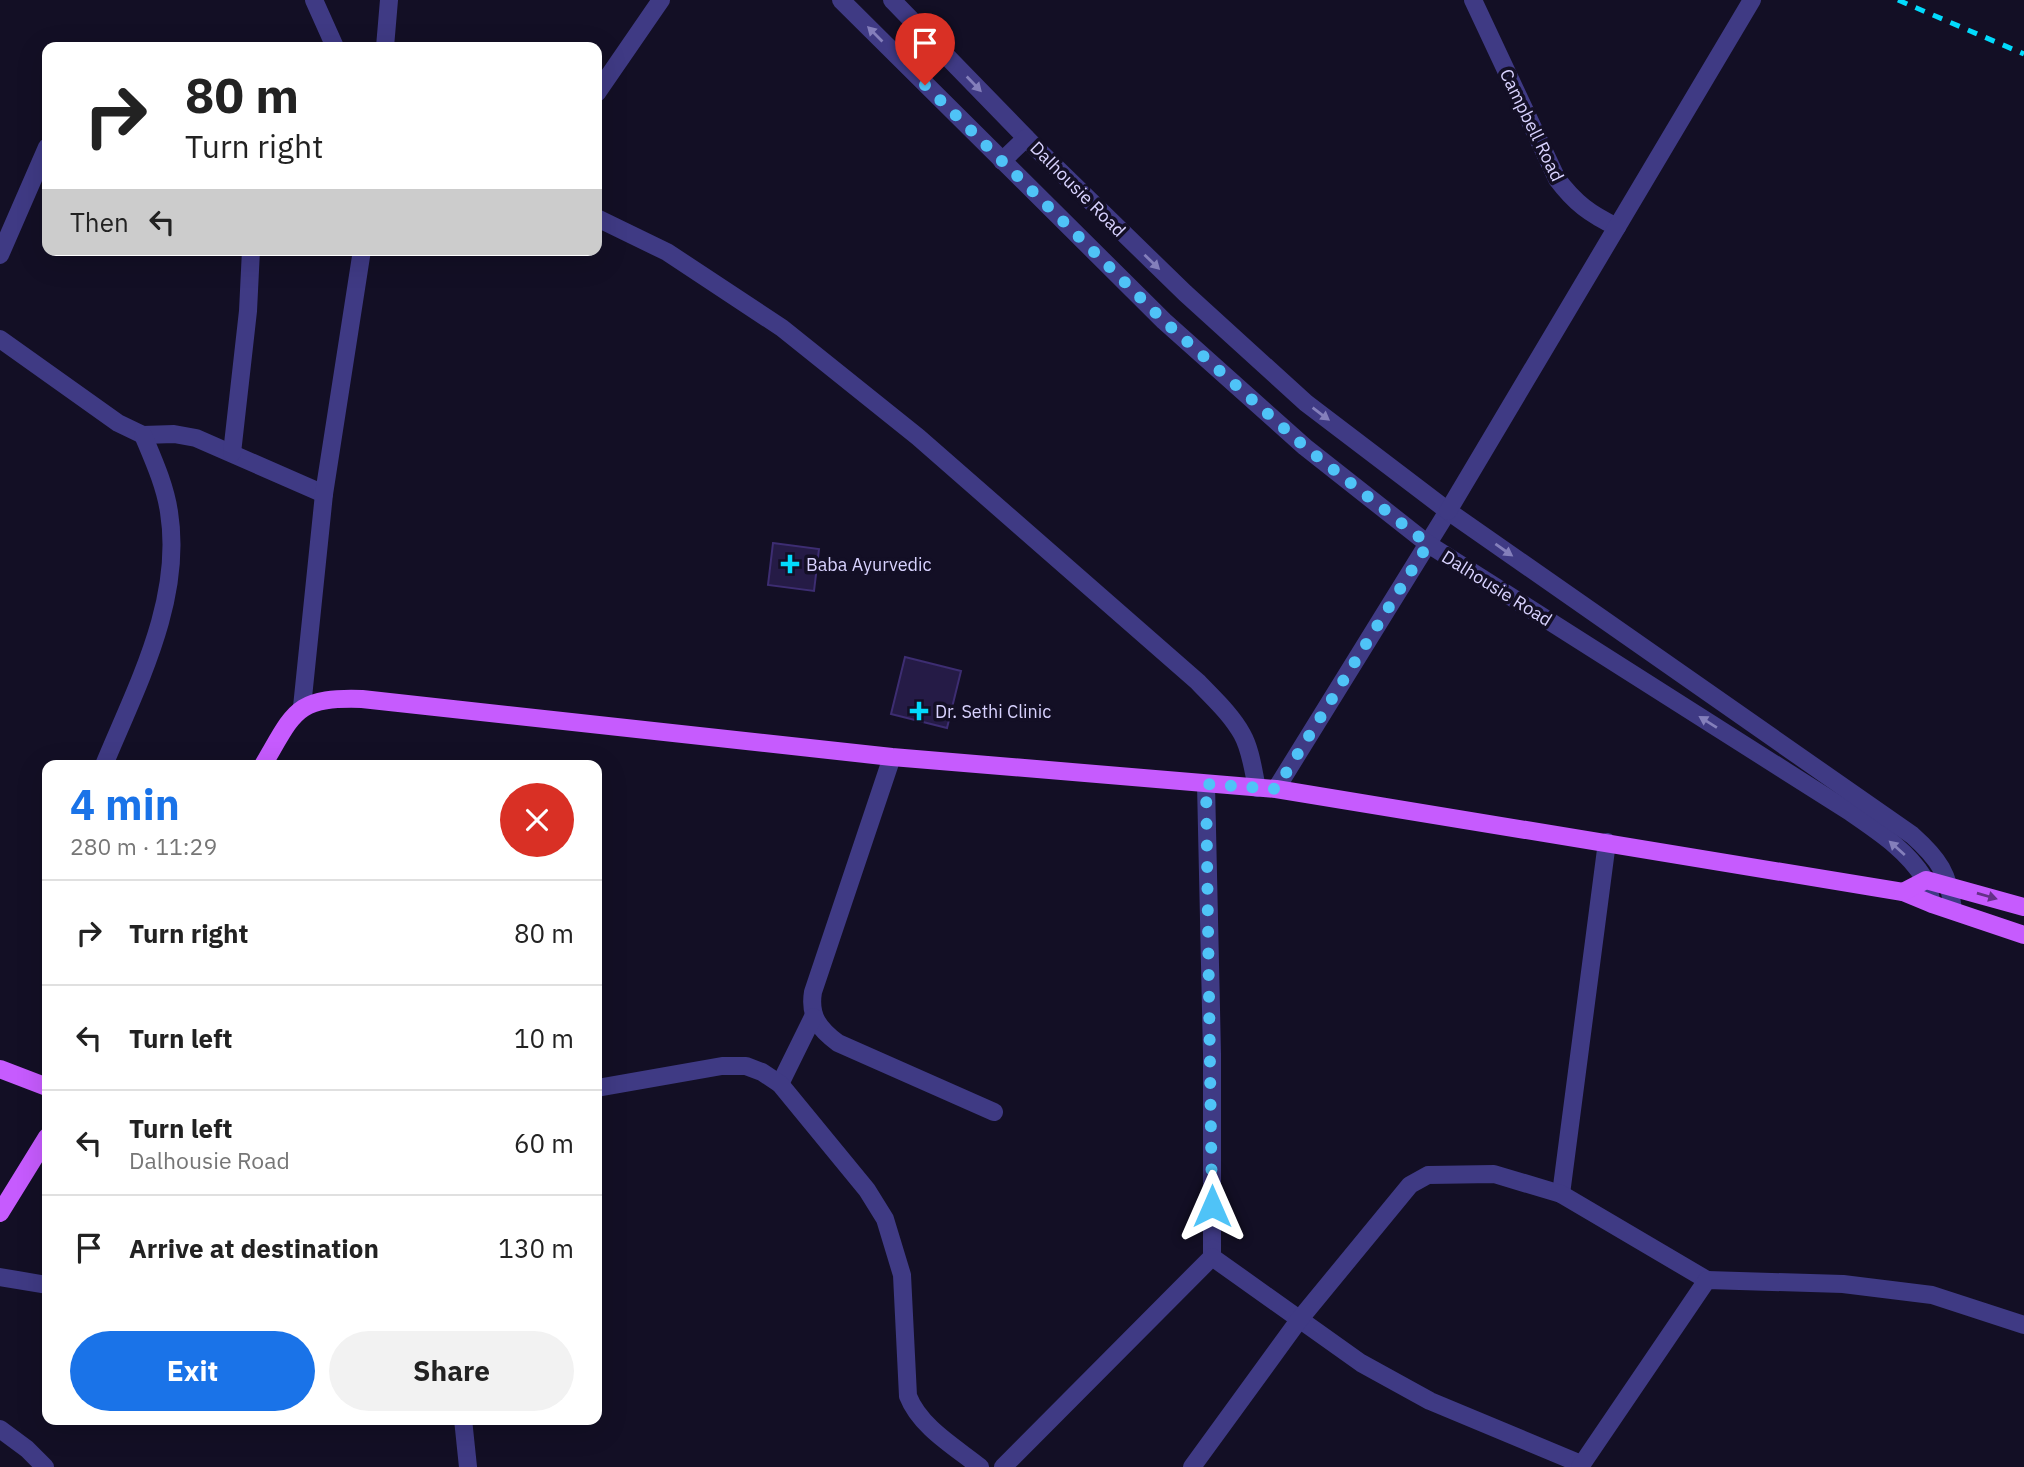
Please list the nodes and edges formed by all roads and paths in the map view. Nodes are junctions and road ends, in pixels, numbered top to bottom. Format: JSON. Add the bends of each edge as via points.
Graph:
{"nodes":[{"id":1,"x":314,"y":0,"type":"edge"},
{"id":2,"x":388,"y":0,"type":"edge"},
{"id":3,"x":661,"y":0,"type":"edge"},
{"id":4,"x":841,"y":0,"type":"edge"},
{"id":5,"x":892,"y":0,"type":"edge"},
{"id":6,"x":1473,"y":0,"type":"edge"},
{"id":7,"x":1752,"y":0,"type":"edge"},
{"id":8,"x":333,"y":42,"type":"edge"},
{"id":9,"x":385,"y":42,"type":"edge"},
{"id":10,"x":602,"y":86,"type":"edge"},
{"id":11,"x":1026,"y":138,"type":"junction"},
{"id":12,"x":42,"y":158,"type":"edge"},
{"id":13,"x":1002,"y":161,"type":"junction"},
{"id":14,"x":602,"y":220,"type":"edge"},
{"id":15,"x":1617,"y":227,"type":"junction"},
{"id":16,"x":0,"y":255,"type":"edge"},
{"id":17,"x":251,"y":256,"type":"edge"},
{"id":18,"x":361,"y":256,"type":"edge"},
{"id":19,"x":0,"y":339,"type":"edge"},
{"id":20,"x":144,"y":435,"type":"junction"},
{"id":21,"x":232,"y":453,"type":"junction"},
{"id":22,"x":324,"y":494,"type":"junction"},
{"id":23,"x":1448,"y":511,"type":"junction"},
{"id":24,"x":1428,"y":544,"type":"junction"},
{"id":25,"x":302,"y":707,"type":"junction"},
{"id":26,"x":892,"y":757,"type":"junction"},
{"id":27,"x":106,"y":760,"type":"edge"},
{"id":28,"x":266,"y":760,"type":"edge"},
{"id":29,"x":1206,"y":784,"type":"junction"},
{"id":30,"x":1257,"y":788,"type":"junction"},
{"id":31,"x":1276,"y":789,"type":"junction"},
{"id":32,"x":1607,"y":842,"type":"junction"},
{"id":33,"x":1926,"y":880,"type":"junction"},
{"id":34,"x":1950,"y":886,"type":"junction"},
{"id":35,"x":1903,"y":892,"type":"junction"},
{"id":36,"x":1933,"y":904,"type":"junction"},
{"id":37,"x":2024,"y":907,"type":"edge"},
{"id":38,"x":1954,"y":910,"type":"junction"},
{"id":39,"x":2024,"y":935,"type":"edge"},
{"id":40,"x":813,"y":1017,"type":"junction"},
{"id":41,"x":0,"y":1069,"type":"edge"},
{"id":42,"x":780,"y":1084,"type":"junction"},
{"id":43,"x":42,"y":1085,"type":"edge"},
{"id":44,"x":602,"y":1087,"type":"edge"},
{"id":45,"x":994,"y":1112,"type":"dead end"},
{"id":46,"x":42,"y":1145,"type":"edge"},
{"id":47,"x":1561,"y":1194,"type":"junction"},
{"id":48,"x":0,"y":1213,"type":"edge"},
{"id":49,"x":1212,"y":1257,"type":"junction"},
{"id":50,"x":0,"y":1277,"type":"edge"},
{"id":51,"x":1707,"y":1280,"type":"junction"},
{"id":52,"x":42,"y":1284,"type":"edge"},
{"id":53,"x":1299,"y":1320,"type":"junction"},
{"id":54,"x":2024,"y":1325,"type":"edge"},
{"id":55,"x":464,"y":1425,"type":"edge"},
{"id":56,"x":0,"y":1429,"type":"edge"},
{"id":57,"x":1581,"y":1466,"type":"edge"},
{"id":58,"x":44,"y":1467,"type":"edge"},
{"id":59,"x":468,"y":1467,"type":"edge"},
{"id":60,"x":980,"y":1467,"type":"edge"},
{"id":61,"x":1003,"y":1467,"type":"edge"},
{"id":62,"x":1192,"y":1467,"type":"edge"}],
"edges":[{"from":1,"to":8,"type":"street"},
{"from":2,"to":9,"type":"street"},
{"from":3,"to":10,"type":"street"},
{"from":13,"to":4,"type":"street","name":"Dalhousie Road","one_way":true},
{"from":5,"to":11,"type":"street","name":"Dalhousie Road","one_way":true},
{"from":6,"to":15,"type":"street","name":"Campbell Road","via":[[1557,179],[1588,214]]},
{"from":7,"to":15,"type":"street"},
{"from":11,"to":13,"type":"street"},
{"from":11,"to":23,"type":"street","name":"Dalhousie Road","one_way":true,"via":[[1185,293],[1306,402]]},
{"from":12,"to":16,"type":"street"},
{"from":13,"to":24,"type":"street","name":"Dalhousie Road","via":[[1241,391]]},
{"from":14,"to":30,"type":"street","via":[[667,252],[782,328],[918,437],[1198,682],[1242,734]]},
{"from":15,"to":23,"type":"street"},
{"from":17,"to":21,"type":"street"},
{"from":18,"to":22,"type":"street"},
{"from":19,"to":20,"type":"street","via":[[98,411]]},
{"from":20,"to":21,"type":"street","via":[[195,438]]},
{"from":20,"to":27,"type":"street","via":[[169,510],[169,578],[150,653]]},
{"from":21,"to":22,"type":"street"},
{"from":22,"to":25,"type":"street"},
{"from":23,"to":24,"type":"street"},
{"from":23,"to":34,"type":"street","name":"Dalhousie Road","one_way":true,"via":[[1912,835],[1932,852]]},
{"from":24,"to":31,"type":"street"},
{"from":33,"to":24,"type":"street","name":"Dalhousie Road","one_way":true,"via":[[1898,848],[1850,812]]},
{"from":25,"to":26,"type":"main road","via":[[330,698],[362,699]]},
{"from":25,"to":28,"type":"main road"},
{"from":26,"to":29,"type":"main road"},
{"from":26,"to":40,"type":"street","via":[[813,992]]},
{"from":29,"to":30,"type":"main road"},
{"from":29,"to":49,"type":"street"},
{"from":30,"to":31,"type":"main road"},
{"from":31,"to":32,"type":"main road"},
{"from":32,"to":35,"type":"main road"},
{"from":32,"to":47,"type":"street"},
{"from":33,"to":34,"type":"main road"},
{"from":33,"to":35,"type":"main road"},
{"from":33,"to":36,"type":"street","name":"Dalhousie Road"},
{"from":34,"to":37,"type":"main road","one_way":true},
{"from":34,"to":38,"type":"street","name":"Dalhousie Road"},
{"from":35,"to":36,"type":"main road"},
{"from":36,"to":38,"type":"main road"},
{"from":38,"to":39,"type":"main road"},
{"from":40,"to":42,"type":"street"},
{"from":40,"to":45,"type":"street","via":[[838,1043]]},
{"from":41,"to":43,"type":"main road"},
{"from":42,"to":44,"type":"street","via":[[746,1066],[722,1066]]},
{"from":42,"to":60,"type":"street","via":[[867,1190],[885,1219],[902,1275],[912,1407]]},
{"from":46,"to":48,"type":"main road"},
{"from":47,"to":51,"type":"street"},
{"from":47,"to":53,"type":"street","via":[[1494,1174],[1428,1175],[1410,1185]]},
{"from":49,"to":53,"type":"street"},
{"from":49,"to":61,"type":"street"},
{"from":50,"to":52,"type":"street"},
{"from":51,"to":54,"type":"street","via":[[1843,1284],[1932,1295]]},
{"from":51,"to":57,"type":"street"},
{"from":53,"to":57,"type":"street","via":[[1361,1363],[1430,1401]]},
{"from":53,"to":62,"type":"street"},
{"from":55,"to":59,"type":"street"},
{"from":56,"to":58,"type":"street"}]}
